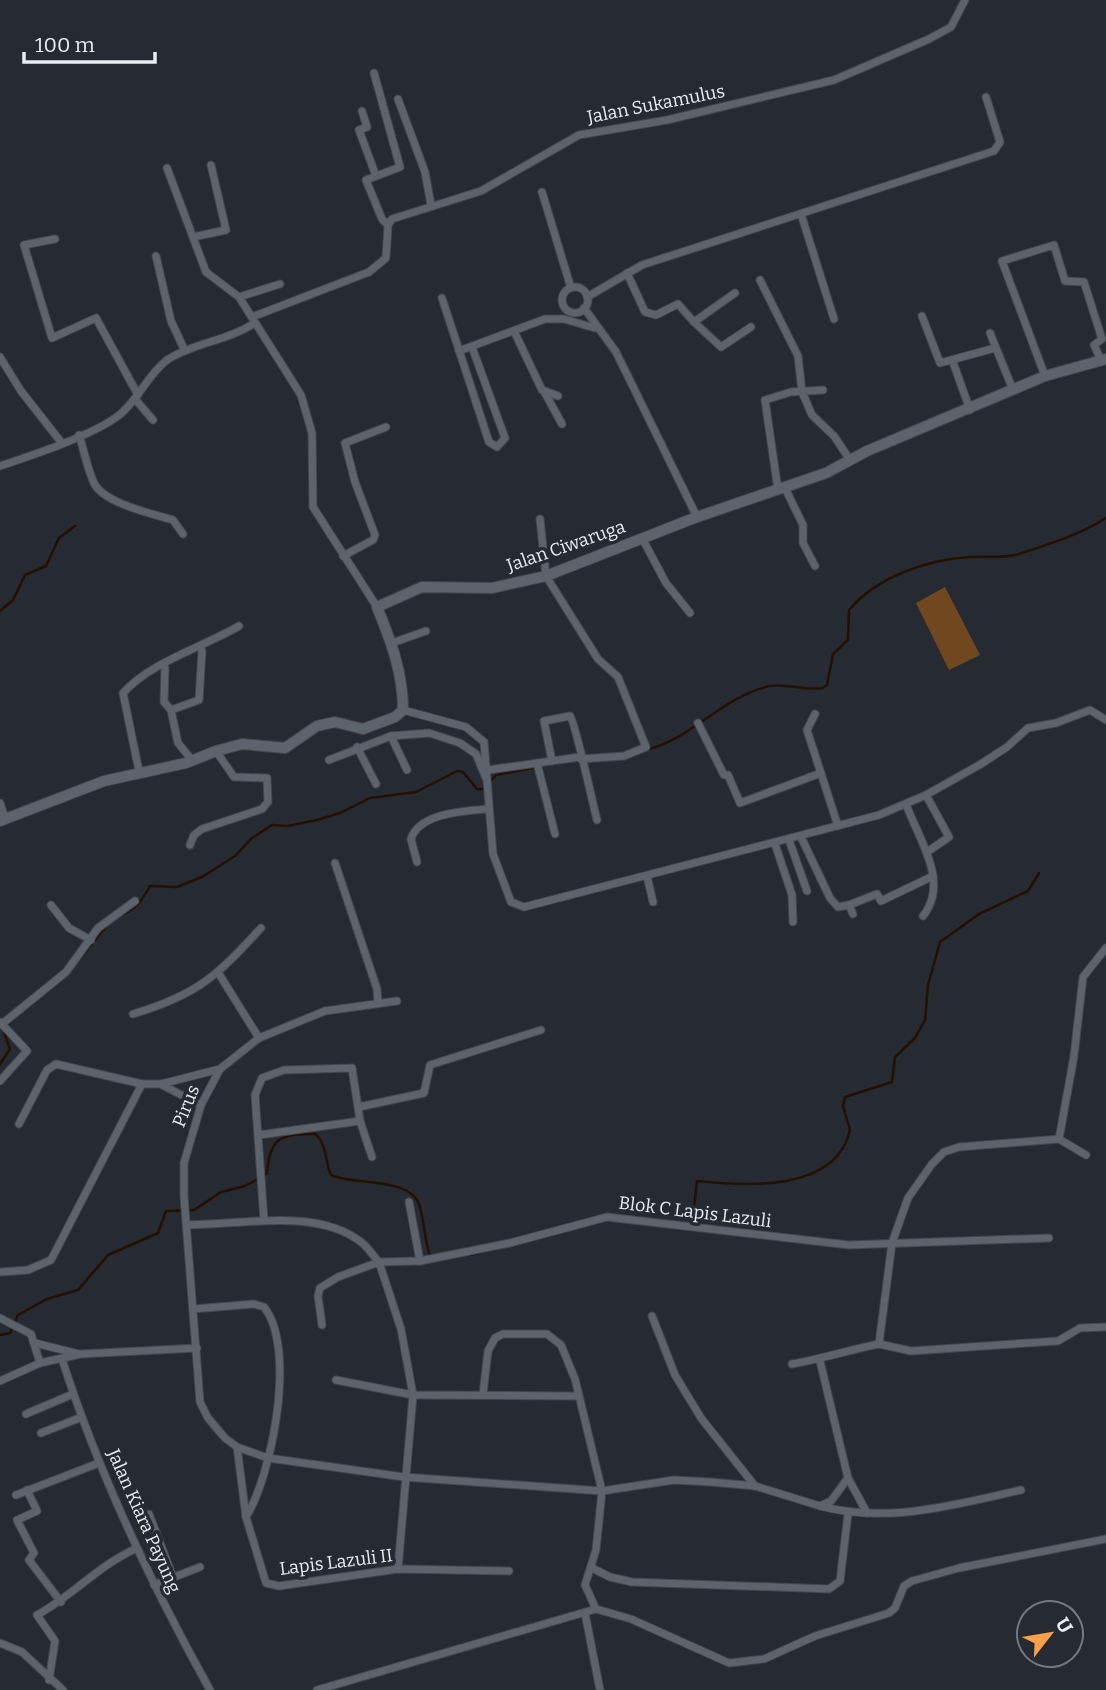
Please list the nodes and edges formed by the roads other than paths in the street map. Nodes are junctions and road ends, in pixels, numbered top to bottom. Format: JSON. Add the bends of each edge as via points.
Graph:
{"nodes":[{"id":1,"x":965,"y":0,"type":"edge"},
{"id":2,"x":374,"y":73,"type":"dead end"},
{"id":3,"x":986,"y":97,"type":"dead end"},
{"id":4,"x":398,"y":99,"type":"dead end"},
{"id":5,"x":362,"y":111,"type":"dead end"},
{"id":6,"x":211,"y":165,"type":"dead end"},
{"id":7,"x":167,"y":167,"type":"dead end"},
{"id":8,"x":376,"y":176,"type":"junction"},
{"id":9,"x":541,"y":192,"type":"dead end"},
{"id":10,"x":431,"y":205,"type":"junction"},
{"id":11,"x":801,"y":214,"type":"junction"},
{"id":12,"x":388,"y":225,"type":"junction"},
{"id":13,"x":193,"y":237,"type":"junction"},
{"id":14,"x":55,"y":239,"type":"dead end"},
{"id":15,"x":156,"y":256,"type":"dead end"},
{"id":16,"x":627,"y":272,"type":"junction"},
{"id":17,"x":760,"y":280,"type":"dead end"},
{"id":18,"x":279,"y":284,"type":"dead end"},
{"id":19,"x":571,"y":288,"type":"junction"},
{"id":20,"x":735,"y":293,"type":"dead end"},
{"id":21,"x":587,"y":297,"type":"junction"},
{"id":22,"x":239,"y":298,"type":"junction"},
{"id":23,"x":442,"y":298,"type":"dead end"},
{"id":24,"x":584,"y":308,"type":"junction"},
{"id":25,"x":922,"y":316,"type":"dead end"},
{"id":26,"x":834,"y":319,"type":"dead end"},
{"id":27,"x":254,"y":320,"type":"junction"},
{"id":28,"x":694,"y":322,"type":"junction"},
{"id":29,"x":751,"y":327,"type":"dead end"},
{"id":30,"x":596,"y":328,"type":"junction"},
{"id":31,"x":514,"y":331,"type":"junction"},
{"id":32,"x":990,"y":333,"type":"dead end"},
{"id":33,"x":472,"y":346,"type":"junction"},
{"id":34,"x":995,"y":348,"type":"junction"},
{"id":35,"x":185,"y":351,"type":"junction"},
{"id":36,"x":459,"y":351,"type":"junction"},
{"id":37,"x":0,"y":357,"type":"edge"},
{"id":38,"x":1103,"y":360,"type":"edge"},
{"id":39,"x":953,"y":362,"type":"junction"},
{"id":40,"x":1045,"y":376,"type":"junction"},
{"id":41,"x":824,"y":390,"type":"dead end"},
{"id":42,"x":1013,"y":390,"type":"junction"},
{"id":43,"x":802,"y":392,"type":"junction"},
{"id":44,"x":545,"y":393,"type":"junction"},
{"id":45,"x":558,"y":396,"type":"dead end"},
{"id":46,"x":136,"y":397,"type":"junction"},
{"id":47,"x":970,"y":410,"type":"junction"},
{"id":48,"x":153,"y":420,"type":"dead end"},
{"id":49,"x":562,"y":424,"type":"dead end"},
{"id":50,"x":386,"y":427,"type":"dead end"},
{"id":51,"x":79,"y":435,"type":"junction"},
{"id":52,"x":61,"y":442,"type":"junction"},
{"id":53,"x":850,"y":460,"type":"junction"},
{"id":54,"x":0,"y":466,"type":"edge"},
{"id":55,"x":782,"y":489,"type":"junction"},
{"id":56,"x":697,"y":517,"type":"junction"},
{"id":57,"x":540,"y":519,"type":"dead end"},
{"id":58,"x":183,"y":534,"type":"dead end"},
{"id":59,"x":642,"y":538,"type":"junction"},
{"id":60,"x":343,"y":556,"type":"junction"},
{"id":61,"x":815,"y":566,"type":"dead end"},
{"id":62,"x":546,"y":576,"type":"junction"},
{"id":63,"x":377,"y":607,"type":"junction"},
{"id":64,"x":690,"y":613,"type":"dead end"},
{"id":65,"x":239,"y":626,"type":"dead end"},
{"id":66,"x":426,"y":631,"type":"dead end"},
{"id":67,"x":392,"y":643,"type":"junction"},
{"id":68,"x":202,"y":651,"type":"dead end"},
{"id":69,"x":164,"y":668,"type":"dead end"},
{"id":70,"x":171,"y":710,"type":"junction"},
{"id":71,"x":404,"y":710,"type":"junction"},
{"id":72,"x":815,"y":714,"type":"dead end"},
{"id":73,"x":1106,"y":720,"type":"edge"},
{"id":74,"x":698,"y":723,"type":"dead end"},
{"id":75,"x":391,"y":736,"type":"junction"},
{"id":76,"x":357,"y":747,"type":"junction"},
{"id":77,"x":216,"y":751,"type":"junction"},
{"id":78,"x":581,"y":758,"type":"junction"},
{"id":79,"x":192,"y":760,"type":"junction"},
{"id":80,"x":329,"y":760,"type":"dead end"},
{"id":81,"x":552,"y":761,"type":"junction"},
{"id":82,"x":537,"y":763,"type":"junction"},
{"id":83,"x":407,"y":770,"type":"dead end"},
{"id":84,"x":488,"y":770,"type":"junction"},
{"id":85,"x":139,"y":771,"type":"junction"},
{"id":86,"x":821,"y":773,"type":"junction"},
{"id":87,"x":488,"y":781,"type":"junction"},
{"id":88,"x":376,"y":783,"type":"dead end"},
{"id":89,"x":926,"y":794,"type":"junction"},
{"id":90,"x":0,"y":803,"type":"edge"},
{"id":91,"x":906,"y":804,"type":"junction"},
{"id":92,"x":487,"y":809,"type":"junction"},
{"id":93,"x":3,"y":819,"type":"edge"},
{"id":94,"x":597,"y":820,"type":"dead end"},
{"id":95,"x":838,"y":827,"type":"junction"},
{"id":96,"x":555,"y":834,"type":"dead end"},
{"id":97,"x":802,"y":837,"type":"junction"},
{"id":98,"x":789,"y":840,"type":"junction"},
{"id":99,"x":775,"y":844,"type":"junction"},
{"id":100,"x":190,"y":845,"type":"dead end"},
{"id":101,"x":927,"y":852,"type":"junction"},
{"id":102,"x":418,"y":862,"type":"dead end"},
{"id":103,"x":335,"y":863,"type":"dead end"},
{"id":104,"x":647,"y":876,"type":"junction"},
{"id":105,"x":933,"y":876,"type":"junction"},
{"id":106,"x":807,"y":891,"type":"dead end"},
{"id":107,"x":135,"y":901,"type":"dead end"},
{"id":108,"x":653,"y":902,"type":"dead end"},
{"id":109,"x":51,"y":905,"type":"dead end"},
{"id":110,"x":849,"y":905,"type":"junction"},
{"id":111,"x":853,"y":914,"type":"dead end"},
{"id":112,"x":923,"y":916,"type":"dead end"},
{"id":113,"x":793,"y":922,"type":"dead end"},
{"id":114,"x":261,"y":928,"type":"dead end"},
{"id":115,"x":91,"y":940,"type":"junction"},
{"id":116,"x":1106,"y":948,"type":"edge"},
{"id":117,"x":219,"y":974,"type":"junction"},
{"id":118,"x":397,"y":1000,"type":"dead end"},
{"id":119,"x":378,"y":1003,"type":"junction"},
{"id":120,"x":133,"y":1014,"type":"dead end"},
{"id":121,"x":1,"y":1023,"type":"edge"},
{"id":122,"x":541,"y":1030,"type":"dead end"},
{"id":123,"x":259,"y":1038,"type":"junction"},
{"id":124,"x":220,"y":1069,"type":"junction"},
{"id":125,"x":0,"y":1081,"type":"edge"},
{"id":126,"x":142,"y":1084,"type":"junction"},
{"id":127,"x":160,"y":1084,"type":"junction"},
{"id":128,"x":201,"y":1105,"type":"junction"},
{"id":129,"x":359,"y":1107,"type":"junction"},
{"id":130,"x":360,"y":1121,"type":"junction"},
{"id":131,"x":19,"y":1124,"type":"dead end"},
{"id":132,"x":259,"y":1135,"type":"junction"},
{"id":133,"x":1059,"y":1139,"type":"junction"},
{"id":134,"x":1086,"y":1155,"type":"dead end"},
{"id":135,"x":372,"y":1157,"type":"dead end"},
{"id":136,"x":409,"y":1202,"type":"dead end"},
{"id":137,"x":264,"y":1220,"type":"junction"},
{"id":138,"x":187,"y":1225,"type":"junction"},
{"id":139,"x":1049,"y":1238,"type":"dead end"},
{"id":140,"x":892,"y":1243,"type":"junction"},
{"id":141,"x":420,"y":1261,"type":"junction"},
{"id":142,"x":379,"y":1262,"type":"junction"},
{"id":143,"x":0,"y":1272,"type":"edge"},
{"id":144,"x":193,"y":1308,"type":"junction"},
{"id":145,"x":652,"y":1316,"type":"dead end"},
{"id":146,"x":0,"y":1318,"type":"edge"},
{"id":147,"x":323,"y":1325,"type":"dead end"},
{"id":148,"x":1106,"y":1327,"type":"edge"},
{"id":149,"x":35,"y":1343,"type":"junction"},
{"id":150,"x":879,"y":1344,"type":"junction"},
{"id":151,"x":197,"y":1348,"type":"junction"},
{"id":152,"x":81,"y":1354,"type":"junction"},
{"id":153,"x":62,"y":1359,"type":"junction"},
{"id":154,"x":820,"y":1361,"type":"junction"},
{"id":155,"x":40,"y":1363,"type":"junction"},
{"id":156,"x":792,"y":1364,"type":"dead end"},
{"id":157,"x":336,"y":1380,"type":"dead end"},
{"id":158,"x":0,"y":1381,"type":"edge"},
{"id":159,"x":73,"y":1394,"type":"junction"},
{"id":160,"x":483,"y":1394,"type":"junction"},
{"id":161,"x":413,"y":1395,"type":"junction"},
{"id":162,"x":578,"y":1396,"type":"junction"},
{"id":163,"x":26,"y":1414,"type":"dead end"},
{"id":164,"x":82,"y":1417,"type":"junction"},
{"id":165,"x":41,"y":1433,"type":"dead end"},
{"id":166,"x":237,"y":1447,"type":"junction"},
{"id":167,"x":268,"y":1458,"type":"junction"},
{"id":168,"x":99,"y":1463,"type":"junction"},
{"id":169,"x":404,"y":1476,"type":"junction"},
{"id":170,"x":848,"y":1478,"type":"junction"},
{"id":171,"x":755,"y":1486,"type":"junction"},
{"id":172,"x":27,"y":1490,"type":"junction"},
{"id":173,"x":1021,"y":1490,"type":"dead end"},
{"id":174,"x":602,"y":1492,"type":"junction"},
{"id":175,"x":16,"y":1495,"type":"dead end"},
{"id":176,"x":820,"y":1506,"type":"junction"},
{"id":177,"x":867,"y":1513,"type":"junction"},
{"id":178,"x":149,"y":1514,"type":"dead end"},
{"id":179,"x":848,"y":1514,"type":"junction"},
{"id":180,"x":246,"y":1517,"type":"junction"},
{"id":181,"x":1106,"y":1539,"type":"edge"},
{"id":182,"x":135,"y":1549,"type":"junction"},
{"id":183,"x":200,"y":1567,"type":"dead end"},
{"id":184,"x":592,"y":1568,"type":"junction"},
{"id":185,"x":398,"y":1569,"type":"junction"},
{"id":186,"x":509,"y":1571,"type":"dead end"},
{"id":187,"x":173,"y":1577,"type":"junction"},
{"id":188,"x":154,"y":1585,"type":"junction"},
{"id":189,"x":61,"y":1602,"type":"junction"},
{"id":190,"x":596,"y":1609,"type":"junction"},
{"id":191,"x":585,"y":1613,"type":"junction"},
{"id":192,"x":0,"y":1643,"type":"edge"},
{"id":193,"x":49,"y":1680,"type":"junction"},
{"id":194,"x":63,"y":1690,"type":"edge"},
{"id":195,"x":210,"y":1690,"type":"edge"},
{"id":196,"x":317,"y":1690,"type":"edge"},
{"id":197,"x":600,"y":1690,"type":"edge"}],
"edges":[{"from":1,"to":10,"type":"street","name":"Jalan Sukamulus","via":[[951,27],[834,80],[667,120],[579,135],[481,191]]},
{"from":2,"to":8,"type":"street","via":[[400,164]]},
{"from":3,"to":11,"type":"street","via":[[1000,142],[994,151]]},
{"from":4,"to":10,"type":"street","via":[[425,172]]},
{"from":5,"to":8,"type":"street","via":[[367,127],[359,130]]},
{"from":6,"to":13,"type":"street","via":[[226,230]]},
{"from":7,"to":13,"type":"street"},
{"from":8,"to":12,"type":"street","via":[[366,180]]},
{"from":9,"to":19,"type":"street"},
{"from":10,"to":12,"type":"street","name":"Jalan Sukamulus","via":[[392,219]]},
{"from":11,"to":16,"type":"street"},
{"from":11,"to":26,"type":"street"},
{"from":12,"to":27,"type":"street","via":[[388,253],[381,265]]},
{"from":13,"to":22,"type":"street","via":[[206,272]]},
{"from":14,"to":46,"type":"street","via":[[24,245],[51,338],[96,318]]},
{"from":15,"to":35,"type":"street","via":[[171,321]]},
{"from":16,"to":21,"type":"street"},
{"from":16,"to":28,"type":"street","via":[[645,312],[656,315],[678,304]]},
{"from":17,"to":43,"type":"street","via":[[798,356]]},
{"from":18,"to":22,"type":"street"},
{"from":19,"to":21,"type":"street","via":[[582,290]]},
{"from":19,"to":24,"type":"street","via":[[562,297],[565,309],[577,313]]},
{"from":20,"to":28,"type":"street"},
{"from":21,"to":24,"type":"street"},
{"from":22,"to":27,"type":"street"},
{"from":23,"to":36,"type":"street"},
{"from":24,"to":30,"type":"street"},
{"from":25,"to":39,"type":"street","via":[[940,363]]},
{"from":27,"to":35,"type":"street","via":[[234,337]]},
{"from":27,"to":60,"type":"street","via":[[301,395],[312,433],[313,507]]},
{"from":28,"to":29,"type":"street","via":[[721,347]]},
{"from":30,"to":31,"type":"street","via":[[552,318]]},
{"from":30,"to":56,"type":"street","via":[[621,361]]},
{"from":31,"to":33,"type":"street"},
{"from":31,"to":44,"type":"street"},
{"from":32,"to":34,"type":"street"},
{"from":33,"to":36,"type":"street"},
{"from":33,"to":36,"type":"street","via":[[505,439],[500,446],[489,442]]},
{"from":34,"to":39,"type":"street"},
{"from":34,"to":42,"type":"street"},
{"from":35,"to":46,"type":"street","via":[[155,372]]},
{"from":37,"to":52,"type":"street"},
{"from":38,"to":40,"type":"street","name":"Jalan Ciwaruga"},
{"from":38,"to":40,"type":"street","via":[[1094,345],[1103,341],[1084,282],[1065,282],[1054,245],[1031,251],[1002,261]]},
{"from":39,"to":47,"type":"street"},
{"from":40,"to":42,"type":"street","name":"Jalan Ciwaruga"},
{"from":41,"to":43,"type":"street"},
{"from":42,"to":47,"type":"street","name":"Jalan Ciwaruga"},
{"from":43,"to":53,"type":"street","via":[[812,415]]},
{"from":43,"to":55,"type":"street","via":[[765,400]]},
{"from":44,"to":45,"type":"street"},
{"from":44,"to":49,"type":"street"},
{"from":46,"to":48,"type":"street"},
{"from":46,"to":51,"type":"street","via":[[117,416]]},
{"from":47,"to":53,"type":"street","name":"Jalan Ciwaruga"},
{"from":50,"to":60,"type":"street","via":[[345,443],[375,535]]},
{"from":51,"to":52,"type":"street"},
{"from":51,"to":58,"type":"street","via":[[100,492],[139,511],[173,520]]},
{"from":52,"to":54,"type":"street"},
{"from":53,"to":55,"type":"street","name":"Jalan Ciwaruga"},
{"from":55,"to":56,"type":"street","name":"Jalan Ciwaruga"},
{"from":55,"to":61,"type":"street","via":[[803,525],[803,543]]},
{"from":56,"to":59,"type":"street","name":"Jalan Ciwaruga"},
{"from":57,"to":62,"type":"street"},
{"from":59,"to":62,"type":"street","name":"Jalan Ciwaruga"},
{"from":59,"to":64,"type":"street","via":[[666,583]]},
{"from":60,"to":63,"type":"street"},
{"from":62,"to":63,"type":"street","name":"Jalan Ciwaruga","via":[[492,588],[422,587]]},
{"from":62,"to":78,"type":"street","via":[[598,659],[618,677],[646,747],[624,756]]},
{"from":63,"to":67,"type":"street"},
{"from":65,"to":85,"type":"street","via":[[165,661],[122,693]]},
{"from":66,"to":67,"type":"street"},
{"from":67,"to":71,"type":"street"},
{"from":68,"to":70,"type":"street","via":[[199,700]]},
{"from":69,"to":70,"type":"street","via":[[164,702]]},
{"from":70,"to":79,"type":"street","via":[[178,743]]},
{"from":71,"to":77,"type":"street","via":[[363,729],[335,722],[317,726],[285,748],[242,744]]},
{"from":71,"to":84,"type":"street","via":[[451,721],[477,733],[487,750]]},
{"from":72,"to":86,"type":"street","via":[[807,730]]},
{"from":73,"to":89,"type":"street","via":[[1090,710],[1028,728],[1007,747]]},
{"from":74,"to":86,"type":"street","via":[[740,803]]},
{"from":75,"to":76,"type":"street"},
{"from":75,"to":83,"type":"street"},
{"from":75,"to":87,"type":"street","via":[[429,733],[460,743],[482,761]]},
{"from":76,"to":80,"type":"street"},
{"from":76,"to":88,"type":"street"},
{"from":77,"to":79,"type":"street"},
{"from":77,"to":100,"type":"street","via":[[234,777],[267,778],[268,802],[262,809],[202,829]]},
{"from":78,"to":81,"type":"street"},
{"from":78,"to":81,"type":"street","via":[[576,724],[567,716],[544,721]]},
{"from":78,"to":94,"type":"street"},
{"from":79,"to":85,"type":"street"},
{"from":81,"to":82,"type":"street"},
{"from":82,"to":84,"type":"street"},
{"from":82,"to":96,"type":"street"},
{"from":84,"to":87,"type":"street"},
{"from":85,"to":93,"type":"street"},
{"from":86,"to":95,"type":"street"},
{"from":87,"to":92,"type":"street"},
{"from":89,"to":91,"type":"street"},
{"from":89,"to":101,"type":"street","via":[[949,837]]},
{"from":90,"to":93,"type":"street"},
{"from":91,"to":95,"type":"street"},
{"from":91,"to":101,"type":"street"},
{"from":92,"to":102,"type":"street","via":[[432,819],[420,826],[411,839]]},
{"from":92,"to":104,"type":"street","via":[[493,854],[511,902],[517,905],[530,906]]},
{"from":95,"to":97,"type":"street"},
{"from":97,"to":98,"type":"street"},
{"from":97,"to":110,"type":"street","via":[[830,898],[838,907]]},
{"from":98,"to":99,"type":"street"},
{"from":98,"to":106,"type":"street"},
{"from":99,"to":104,"type":"street"},
{"from":99,"to":113,"type":"street","via":[[792,895]]},
{"from":101,"to":105,"type":"street"},
{"from":103,"to":119,"type":"street"},
{"from":104,"to":108,"type":"street"},
{"from":105,"to":110,"type":"street","via":[[881,901],[877,894]]},
{"from":105,"to":112,"type":"street","via":[[933,903]]},
{"from":107,"to":115,"type":"street","via":[[107,920]]},
{"from":109,"to":115,"type":"street","via":[[69,928]]},
{"from":110,"to":111,"type":"street"},
{"from":114,"to":117,"type":"street"},
{"from":115,"to":121,"type":"street","via":[[66,972]]},
{"from":116,"to":133,"type":"street","via":[[1083,976]]},
{"from":117,"to":120,"type":"street","via":[[171,1003]]},
{"from":117,"to":123,"type":"street"},
{"from":118,"to":119,"type":"street","name":"Pirus"},
{"from":119,"to":123,"type":"street","name":"Pirus","via":[[325,1011]]},
{"from":121,"to":125,"type":"street","via":[[27,1051]]},
{"from":122,"to":129,"type":"street","via":[[430,1065],[424,1093]]},
{"from":123,"to":124,"type":"street","name":"Pirus"},
{"from":124,"to":127,"type":"street"},
{"from":124,"to":128,"type":"street","name":"Pirus"},
{"from":126,"to":127,"type":"street"},
{"from":126,"to":131,"type":"street","via":[[56,1065],[47,1070]]},
{"from":126,"to":143,"type":"street","via":[[51,1260],[28,1270]]},
{"from":127,"to":128,"type":"street"},
{"from":128,"to":138,"type":"street","name":"Pirus","via":[[184,1163]]},
{"from":129,"to":130,"type":"street"},
{"from":129,"to":132,"type":"street","via":[[348,1066],[271,1073],[256,1086]]},
{"from":130,"to":132,"type":"street"},
{"from":130,"to":135,"type":"street"},
{"from":132,"to":137,"type":"street"},
{"from":133,"to":134,"type":"street"},
{"from":133,"to":140,"type":"street","via":[[944,1152],[908,1198]]},
{"from":136,"to":141,"type":"street"},
{"from":137,"to":138,"type":"street"},
{"from":137,"to":142,"type":"street","via":[[335,1227],[362,1242]]},
{"from":138,"to":144,"type":"street","name":"Pirus"},
{"from":139,"to":140,"type":"street","name":"Blok C Lapis Lazuli"},
{"from":140,"to":141,"type":"street","name":"Blok C Lapis Lazuli","via":[[804,1242],[607,1217]]},
{"from":140,"to":150,"type":"street"},
{"from":141,"to":142,"type":"street","name":"Blok C Lapis Lazuli"},
{"from":142,"to":147,"type":"street","via":[[321,1287]]},
{"from":142,"to":161,"type":"street","via":[[401,1329]]},
{"from":144,"to":151,"type":"street","name":"Pirus"},
{"from":144,"to":167,"type":"street","via":[[254,1304],[264,1307],[272,1320],[280,1376]]},
{"from":145,"to":171,"type":"street","via":[[675,1375],[701,1418]]},
{"from":146,"to":149,"type":"street","via":[[30,1334]]},
{"from":148,"to":150,"type":"street","via":[[1080,1328],[1058,1341],[911,1351]]},
{"from":149,"to":152,"type":"street"},
{"from":149,"to":155,"type":"street"},
{"from":150,"to":154,"type":"street","via":[[832,1353]]},
{"from":151,"to":152,"type":"street"},
{"from":151,"to":166,"type":"street","name":"Pirus","via":[[203,1411]]},
{"from":152,"to":153,"type":"street"},
{"from":153,"to":155,"type":"street"},
{"from":153,"to":159,"type":"street","name":"Jalan Kiara Payung"},
{"from":154,"to":156,"type":"street"},
{"from":154,"to":170,"type":"street"},
{"from":155,"to":158,"type":"street"},
{"from":157,"to":161,"type":"street"},
{"from":159,"to":163,"type":"street"},
{"from":159,"to":164,"type":"street","name":"Jalan Kiara Payung"},
{"from":160,"to":161,"type":"street"},
{"from":160,"to":162,"type":"street"},
{"from":160,"to":162,"type":"street","via":[[488,1351],[495,1338],[547,1334],[561,1345]]},
{"from":161,"to":169,"type":"street"},
{"from":162,"to":174,"type":"street"},
{"from":164,"to":165,"type":"street"},
{"from":164,"to":168,"type":"street","name":"Jalan Kiara Payung"},
{"from":166,"to":167,"type":"street"},
{"from":166,"to":180,"type":"street","name":"Lapis Lazuli II"},
{"from":167,"to":169,"type":"street"},
{"from":167,"to":180,"type":"street"},
{"from":168,"to":172,"type":"street"},
{"from":168,"to":182,"type":"street","name":"Jalan Kiara Payung"},
{"from":169,"to":174,"type":"street"},
{"from":169,"to":185,"type":"street"},
{"from":170,"to":176,"type":"street","via":[[831,1501]]},
{"from":170,"to":177,"type":"street"},
{"from":171,"to":174,"type":"street","via":[[674,1480]]},
{"from":171,"to":176,"type":"street"},
{"from":172,"to":175,"type":"street"},
{"from":172,"to":189,"type":"street","via":[[37,1511],[17,1520],[34,1553],[29,1560]]},
{"from":173,"to":177,"type":"street","via":[[927,1510]]},
{"from":174,"to":184,"type":"street"},
{"from":176,"to":179,"type":"street"},
{"from":177,"to":179,"type":"street"},
{"from":178,"to":187,"type":"street"},
{"from":179,"to":184,"type":"street","via":[[841,1581],[829,1589],[632,1582]]},
{"from":180,"to":185,"type":"street","name":"Lapis Lazuli II","via":[[263,1580],[270,1585]]},
{"from":181,"to":190,"type":"street","via":[[912,1581],[904,1586],[889,1613],[815,1636],[753,1663],[723,1661],[631,1619]]},
{"from":182,"to":188,"type":"street","name":"Jalan Kiara Payung"},
{"from":182,"to":189,"type":"street","via":[[105,1565]]},
{"from":183,"to":187,"type":"street"},
{"from":184,"to":190,"type":"street","via":[[585,1585]]},
{"from":185,"to":186,"type":"street","name":"Lapis Lazuli II"},
{"from":187,"to":188,"type":"street"},
{"from":188,"to":195,"type":"street","name":"Jalan Kiara Payung"},
{"from":189,"to":193,"type":"street","via":[[37,1615],[55,1642]]},
{"from":190,"to":191,"type":"street"},
{"from":191,"to":196,"type":"street"},
{"from":191,"to":197,"type":"street"},
{"from":192,"to":193,"type":"street","via":[[22,1652]]},
{"from":193,"to":194,"type":"street"}]}
